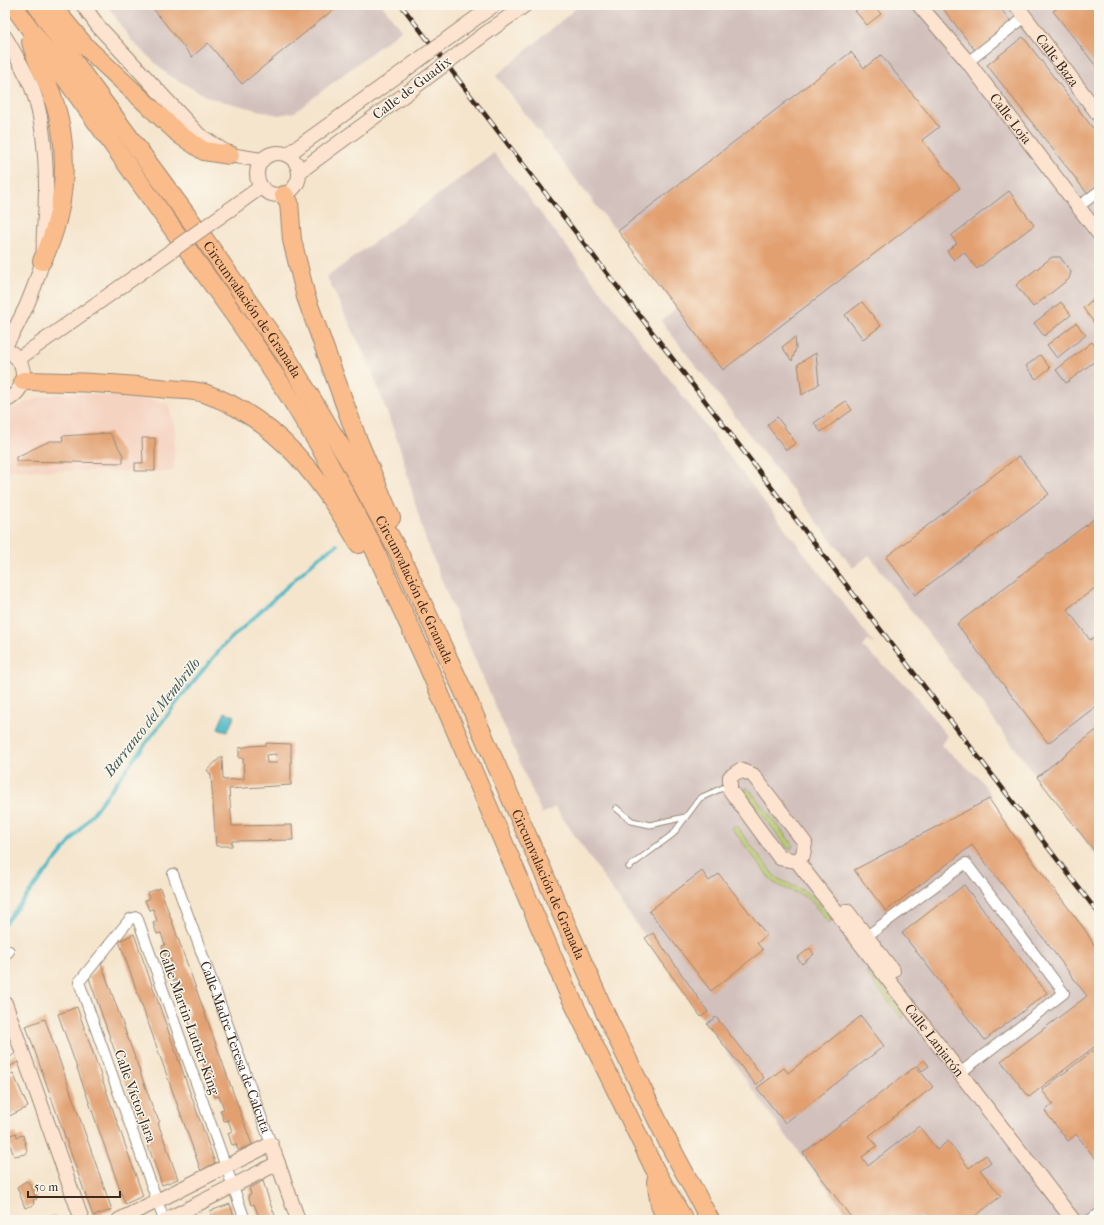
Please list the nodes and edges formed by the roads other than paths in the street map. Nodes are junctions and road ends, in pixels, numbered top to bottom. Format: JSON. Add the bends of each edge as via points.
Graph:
{"nodes":[{"id":1,"x":13,"y":5,"type":"edge"},
{"id":2,"x":37,"y":5,"type":"edge"},
{"id":3,"x":51,"y":5,"type":"edge"},
{"id":4,"x":83,"y":5,"type":"edge"},
{"id":5,"x":494,"y":5,"type":"edge"},
{"id":6,"x":525,"y":5,"type":"edge"},
{"id":7,"x":919,"y":5,"type":"edge"},
{"id":8,"x":1016,"y":5,"type":"edge"},
{"id":9,"x":1025,"y":17,"type":"junction"},
{"id":10,"x":27,"y":26,"type":"junction"},
{"id":11,"x":5,"y":37,"type":"edge"},
{"id":12,"x":968,"y":62,"type":"junction"},
{"id":13,"x":1099,"y":115,"type":"edge"},
{"id":14,"x":230,"y":155,"type":"junction"},
{"id":15,"x":287,"y":155,"type":"junction"},
{"id":16,"x":262,"y":160,"type":"junction"},
{"id":17,"x":300,"y":172,"type":"junction"},
{"id":18,"x":262,"y":188,"type":"junction"},
{"id":19,"x":1099,"y":191,"type":"edge"},
{"id":20,"x":284,"y":195,"type":"junction"},
{"id":21,"x":1078,"y":208,"type":"junction"},
{"id":22,"x":1099,"y":234,"type":"edge"},
{"id":23,"x":42,"y":262,"type":"junction"},
{"id":24,"x":5,"y":346,"type":"edge"},
{"id":25,"x":5,"y":350,"type":"edge"},
{"id":26,"x":18,"y":359,"type":"junction"},
{"id":27,"x":23,"y":381,"type":"junction"},
{"id":28,"x":5,"y":401,"type":"edge"},
{"id":29,"x":400,"y":553,"type":"junction"},
{"id":30,"x":440,"y":692,"type":"junction"},
{"id":31,"x":730,"y":784,"type":"junction"},
{"id":32,"x":616,"y":808,"type":"dead end"},
{"id":33,"x":685,"y":817,"type":"junction"},
{"id":34,"x":800,"y":858,"type":"junction"},
{"id":35,"x":629,"y":867,"type":"dead end"},
{"id":36,"x":173,"y":874,"type":"dead end"},
{"id":37,"x":867,"y":936,"type":"junction"},
{"id":38,"x":79,"y":982,"type":"joint"},
{"id":39,"x":5,"y":1003,"type":"edge"},
{"id":40,"x":963,"y":1070,"type":"junction"},
{"id":41,"x":271,"y":1144,"type":"junction"},
{"id":42,"x":278,"y":1163,"type":"junction"},
{"id":43,"x":226,"y":1166,"type":"junction"},
{"id":44,"x":654,"y":1168,"type":"junction"},
{"id":45,"x":233,"y":1185,"type":"junction"},
{"id":46,"x":158,"y":1200,"type":"junction"},
{"id":47,"x":1099,"y":1214,"type":"edge"},
{"id":48,"x":82,"y":1220,"type":"edge"},
{"id":49,"x":119,"y":1220,"type":"edge"},
{"id":50,"x":165,"y":1220,"type":"edge"},
{"id":51,"x":245,"y":1220,"type":"edge"},
{"id":52,"x":298,"y":1220,"type":"edge"},
{"id":53,"x":666,"y":1220,"type":"edge"},
{"id":54,"x":684,"y":1220,"type":"edge"},
{"id":55,"x":710,"y":1220,"type":"edge"},
{"id":56,"x":1073,"y":1220,"type":"edge"},
{"id":57,"x":1085,"y":1220,"type":"edge"},
{"id":58,"x":1090,"y":1220,"type":"edge"}],
"edges":[{"from":1,"to":10,"type":"highway","name":"Circunvalación de Granada"},
{"from":2,"to":29,"type":"highway","name":"Circunvalación de Granada","via":[[79,68],[284,353],[324,417]]},
{"from":3,"to":14,"type":"highway","via":[[86,47],[180,135],[204,151]]},
{"from":4,"to":14,"type":"street","via":[[98,26],[199,136]]},
{"from":5,"to":15,"type":"street","name":"Calle de Guadix","bridge":true},
{"from":6,"to":17,"type":"street","name":"Calle de Guadix","bridge":true},
{"from":7,"to":12,"type":"street","name":"Calle Loja"},
{"from":8,"to":9,"type":"street","name":"Calle Baza"},
{"from":9,"to":12,"type":"street"},
{"from":9,"to":13,"type":"street","name":"Calle Baza"},
{"from":10,"to":23,"type":"highway","via":[[33,53],[54,100],[63,142],[64,170],[56,225],[51,244]]},
{"from":10,"to":30,"type":"highway","name":"Circunvalación de Granada","via":[[190,252],[291,399],[319,445],[372,544]]},
{"from":11,"to":23,"type":"street","via":[[19,59],[32,88],[39,113],[47,200]]},
{"from":12,"to":21,"type":"street","name":"Calle Loja"},
{"from":14,"to":16,"type":"street"},
{"from":15,"to":16,"type":"street","via":[[274,154]]},
{"from":15,"to":17,"type":"street","via":[[297,164]]},
{"from":16,"to":18,"type":"street","via":[[257,177]]},
{"from":17,"to":20,"type":"street","via":[[298,183]]},
{"from":18,"to":20,"type":"street","via":[[272,194]]},
{"from":18,"to":26,"type":"street","bridge":true},
{"from":19,"to":21,"type":"street"},
{"from":20,"to":29,"type":"highway","via":[[289,202],[292,240],[306,297],[358,438],[395,526]]},
{"from":21,"to":22,"type":"street","name":"Calle Loja"},
{"from":23,"to":24,"type":"street","via":[[26,306]]},
{"from":25,"to":26,"type":"street"},
{"from":26,"to":27,"type":"street","via":[[22,365]]},
{"from":27,"to":28,"type":"street","via":[[14,396]]},
{"from":27,"to":30,"type":"highway","via":[[150,386],[203,393],[238,408],[266,427],[291,448],[324,489],[348,526],[383,591],[418,666]]},
{"from":29,"to":55,"type":"highway","name":"Circunvalación de Granada","via":[[606,1015],[668,1142]]},
{"from":30,"to":44,"type":"highway","name":"Circunvalación de Granada","via":[[568,990]]},
{"from":31,"to":33,"type":"lane","via":[[700,798]]},
{"from":31,"to":34,"type":"street","via":[[730,790],[780,858]]},
{"from":31,"to":34,"type":"street","via":[[730,777],[740,770],[753,775],[805,843]]},
{"from":32,"to":33,"type":"lane","via":[[632,821],[650,825]]},
{"from":33,"to":35,"type":"lane","via":[[673,834]]},
{"from":34,"to":37,"type":"street","name":"Calle Lanjarón"},
{"from":34,"to":40,"type":"street","name":"Calle Lanjarón"},
{"from":36,"to":41,"type":"street","name":"Calle Madre Teresa de Calcuta"},
{"from":37,"to":40,"type":"street","name":"Calle Lanjarón"},
{"from":37,"to":40,"type":"street","name":"Calle Lanjarón","via":[[966,863],[1064,993]]},
{"from":38,"to":43,"type":"street","name":"Calle Martin Luther King","via":[[130,919],[137,917]]},
{"from":38,"to":46,"type":"street","name":"Calle Víctor Jara"},
{"from":39,"to":48,"type":"street"},
{"from":40,"to":56,"type":"street","name":"Calle Lanjarón"},
{"from":40,"to":57,"type":"street","name":"Calle Lanjarón"},
{"from":41,"to":42,"type":"street","name":"Calle Madre Teresa de Calcuta"},
{"from":41,"to":43,"type":"street"},
{"from":42,"to":45,"type":"street"},
{"from":42,"to":52,"type":"street","name":"Calle Madre Teresa de Calcuta"},
{"from":43,"to":45,"type":"street","name":"Calle Martin Luther King"},
{"from":43,"to":46,"type":"street"},
{"from":44,"to":53,"type":"highway","via":[[660,1205]]},
{"from":44,"to":54,"type":"highway","name":"Circunvalación de Granada"},
{"from":45,"to":50,"type":"street"},
{"from":45,"to":51,"type":"street","name":"Calle Martin Luther King"},
{"from":46,"to":49,"type":"street"},
{"from":46,"to":50,"type":"street","name":"Calle Víctor Jara"},
{"from":47,"to":58,"type":"street"}]}
